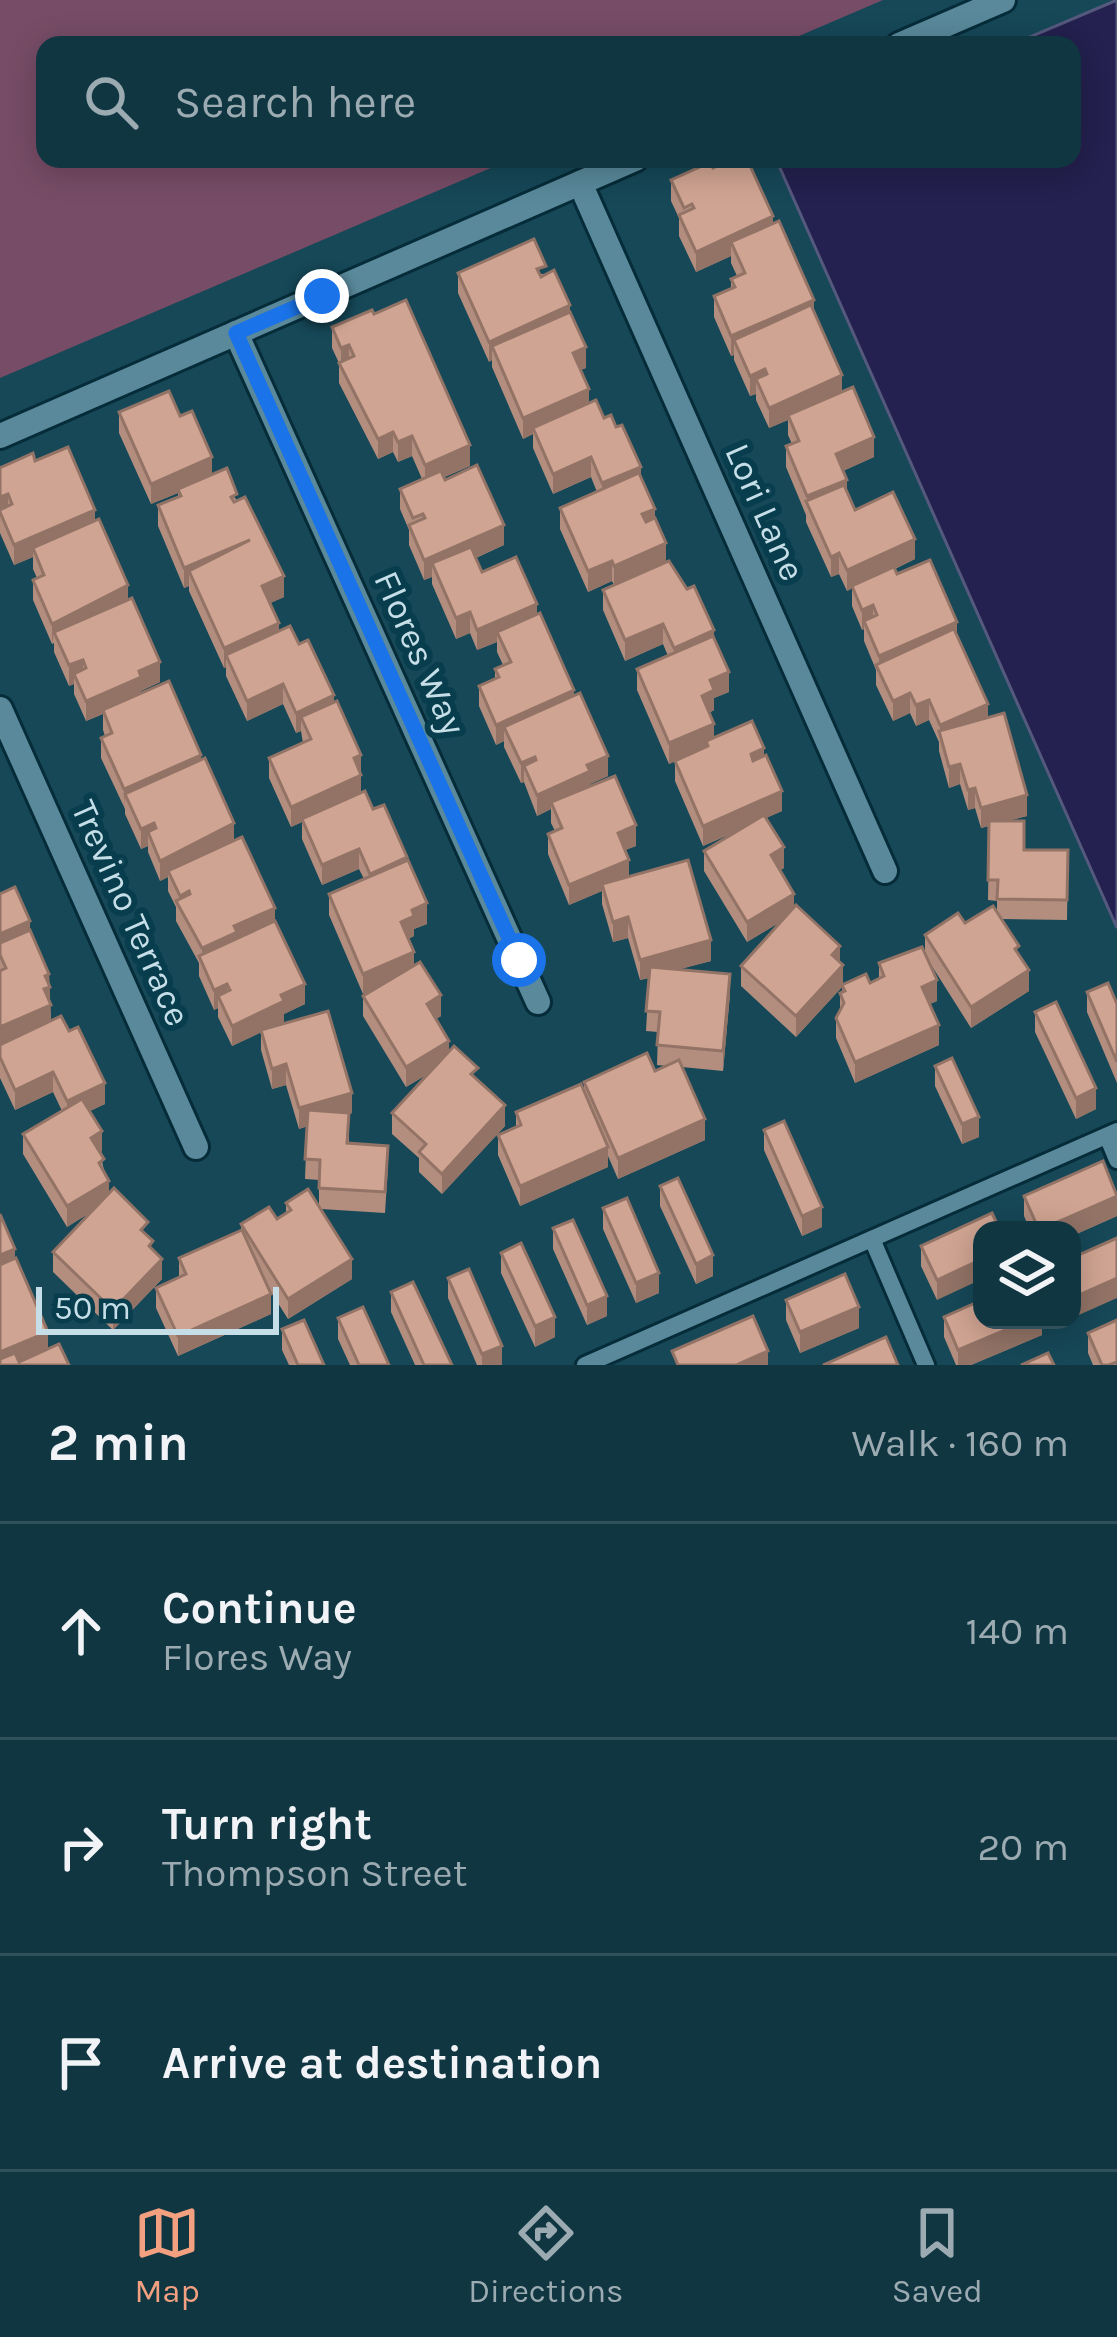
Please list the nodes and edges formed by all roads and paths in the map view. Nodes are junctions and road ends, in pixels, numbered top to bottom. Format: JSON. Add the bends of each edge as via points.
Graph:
{"nodes":[{"id":1,"x":1003,"y":0,"type":"edge"},
{"id":2,"x":920,"y":36,"type":"edge"},
{"id":3,"x":614,"y":168,"type":"edge"},
{"id":4,"x":580,"y":183,"type":"junction"},
{"id":5,"x":236,"y":333,"type":"junction"},
{"id":6,"x":0,"y":436,"type":"edge"},
{"id":7,"x":0,"y":709,"type":"edge"},
{"id":8,"x":885,"y":871,"type":"dead end"},
{"id":9,"x":538,"y":1002,"type":"dead end"},
{"id":10,"x":1112,"y":1134,"type":"edge"},
{"id":11,"x":196,"y":1147,"type":"dead end"},
{"id":12,"x":1117,"y":1160,"type":"edge"},
{"id":13,"x":872,"y":1239,"type":"junction"},
{"id":14,"x":634,"y":1343,"type":"junction"},
{"id":15,"x":585,"y":1365,"type":"edge"},
{"id":16,"x":643,"y":1365,"type":"edge"},
{"id":17,"x":926,"y":1365,"type":"edge"}],
"edges":[{"from":1,"to":2,"type":"street"},
{"from":3,"to":4,"type":"street"},
{"from":4,"to":5,"type":"street"},
{"from":4,"to":8,"type":"street","name":"Lori Lane"},
{"from":5,"to":6,"type":"street"},
{"from":5,"to":9,"type":"street","name":"Flores Way"},
{"from":7,"to":11,"type":"street","name":"Trevino Terrace"},
{"from":10,"to":12,"type":"lane"},
{"from":10,"to":13,"type":"lane"},
{"from":13,"to":14,"type":"lane"},
{"from":13,"to":17,"type":"lane"},
{"from":14,"to":15,"type":"lane"},
{"from":14,"to":16,"type":"lane"}]}
